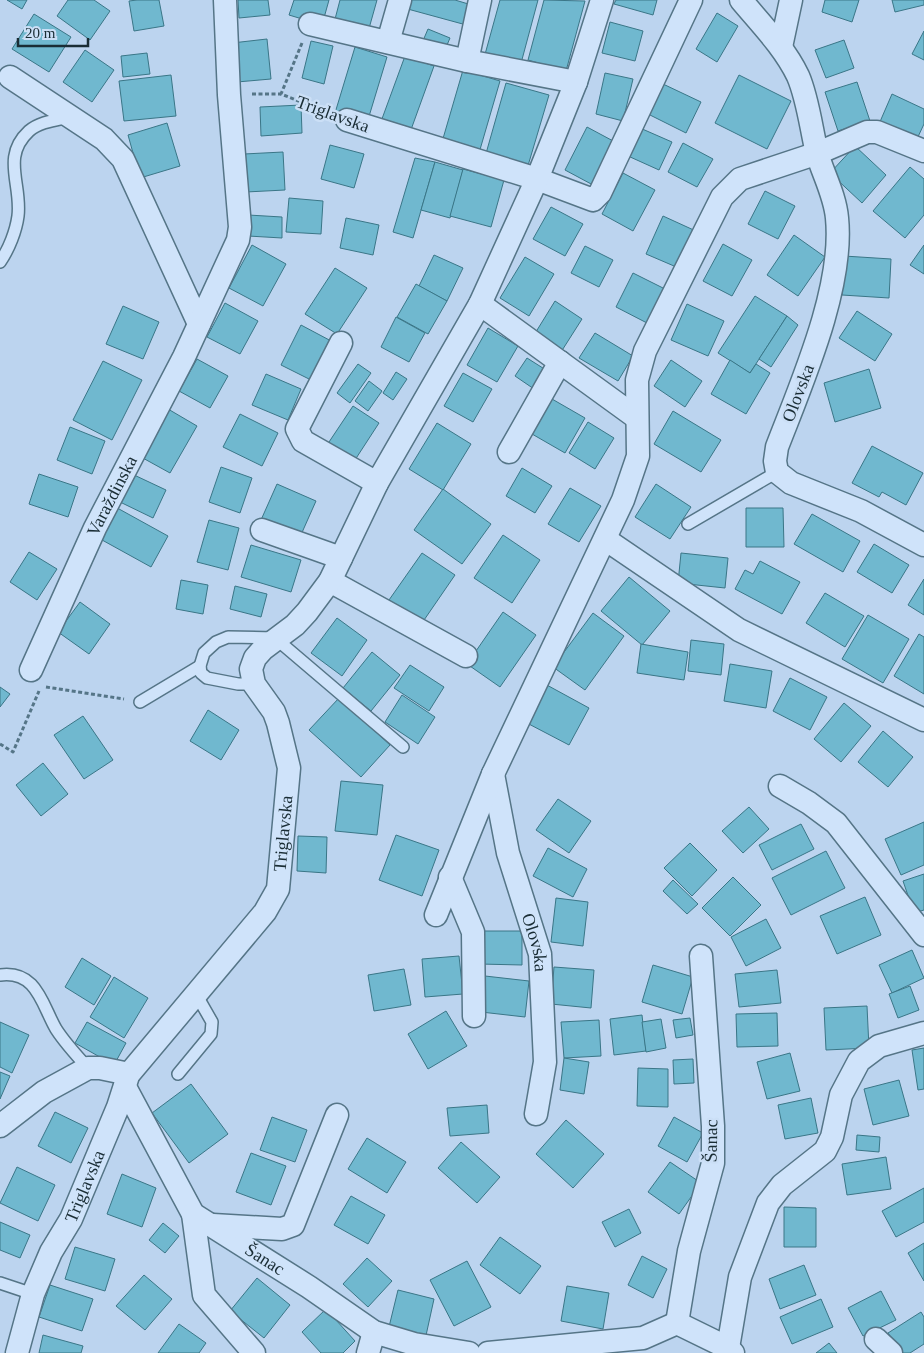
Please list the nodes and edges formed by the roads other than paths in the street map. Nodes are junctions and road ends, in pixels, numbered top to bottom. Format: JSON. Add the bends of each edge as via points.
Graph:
{"nodes":[{"id":1,"x":224,"y":0,"type":"edge"},
{"id":2,"x":400,"y":0,"type":"edge"},
{"id":3,"x":480,"y":0,"type":"edge"},
{"id":4,"x":602,"y":0,"type":"edge"},
{"id":5,"x":691,"y":0,"type":"edge"},
{"id":6,"x":741,"y":0,"type":"edge"},
{"id":7,"x":792,"y":0,"type":"edge"},
{"id":8,"x":310,"y":24,"type":"road end"},
{"id":9,"x":388,"y":42,"type":"junction"},
{"id":10,"x":781,"y":47,"type":"junction"},
{"id":11,"x":467,"y":61,"type":"junction"},
{"id":12,"x":10,"y":77,"type":"dead end"},
{"id":13,"x":576,"y":82,"type":"junction"},
{"id":14,"x":70,"y":116,"type":"junction"},
{"id":15,"x":347,"y":120,"type":"road end"},
{"id":16,"x":924,"y":151,"type":"edge"},
{"id":17,"x":818,"y":154,"type":"junction"},
{"id":18,"x":537,"y":179,"type":"junction"},
{"id":19,"x":0,"y":262,"type":"edge"},
{"id":20,"x":480,"y":304,"type":"junction"},
{"id":21,"x":199,"y":324,"type":"junction"},
{"id":22,"x":341,"y":343,"type":"dead end"},
{"id":23,"x":560,"y":362,"type":"junction"},
{"id":24,"x":638,"y":418,"type":"junction"},
{"id":25,"x":509,"y":452,"type":"dead end"},
{"id":26,"x":777,"y":472,"type":"junction"},
{"id":27,"x":377,"y":483,"type":"junction"},
{"id":28,"x":688,"y":524,"type":"dead end"},
{"id":29,"x":262,"y":530,"type":"dead end"},
{"id":30,"x":605,"y":539,"type":"junction"},
{"id":31,"x":924,"y":545,"type":"edge"},
{"id":32,"x":341,"y":558,"type":"junction"},
{"id":33,"x":330,"y":581,"type":"junction"},
{"id":34,"x":276,"y":638,"type":"junction"},
{"id":35,"x":466,"y":656,"type":"dead end"},
{"id":36,"x":200,"y":666,"type":"junction"},
{"id":37,"x":32,"y":670,"type":"dead end"},
{"id":38,"x":254,"y":684,"type":"junction"},
{"id":39,"x":140,"y":702,"type":"road end"},
{"id":40,"x":924,"y":720,"type":"edge"},
{"id":41,"x":403,"y":746,"type":"dead end"},
{"id":42,"x":493,"y":774,"type":"junction"},
{"id":43,"x":780,"y":786,"type":"dead end"},
{"id":44,"x":450,"y":877,"type":"junction"},
{"id":45,"x":436,"y":915,"type":"dead end"},
{"id":46,"x":924,"y":935,"type":"edge"},
{"id":47,"x":701,"y":956,"type":"dead end"},
{"id":48,"x":0,"y":976,"type":"edge"},
{"id":49,"x":196,"y":994,"type":"junction"},
{"id":50,"x":474,"y":1016,"type":"dead end"},
{"id":51,"x":924,"y":1033,"type":"edge"},
{"id":52,"x":88,"y":1068,"type":"junction"},
{"id":53,"x":178,"y":1074,"type":"dead end"},
{"id":54,"x":127,"y":1080,"type":"junction"},
{"id":55,"x":336,"y":1114,"type":"dead end"},
{"id":56,"x":536,"y":1114,"type":"dead end"},
{"id":57,"x":0,"y":1126,"type":"edge"},
{"id":58,"x":202,"y":1219,"type":"junction"},
{"id":59,"x":0,"y":1283,"type":"edge"},
{"id":60,"x":33,"y":1294,"type":"junction"},
{"id":61,"x":677,"y":1323,"type":"junction"},
{"id":62,"x":371,"y":1343,"type":"edge"},
{"id":63,"x":641,"y":1346,"type":"edge"},
{"id":64,"x":731,"y":1350,"type":"edge"},
{"id":65,"x":17,"y":1353,"type":"edge"},
{"id":66,"x":254,"y":1353,"type":"edge"},
{"id":67,"x":470,"y":1353,"type":"edge"},
{"id":68,"x":488,"y":1353,"type":"edge"}],
"edges":[{"from":1,"to":21,"type":"street","name":"Varaždinska","via":[[240,227],[238,240]]},
{"from":2,"to":9,"type":"street"},
{"from":3,"to":11,"type":"street"},
{"from":4,"to":13,"type":"street"},
{"from":5,"to":18,"type":"street","via":[[600,193],[593,200]]},
{"from":6,"to":10,"type":"street","name":"Olovska"},
{"from":7,"to":10,"type":"street"},
{"from":8,"to":9,"type":"street"},
{"from":9,"to":11,"type":"street"},
{"from":10,"to":17,"type":"street","name":"Olovska","via":[[798,76]]},
{"from":11,"to":13,"type":"street"},
{"from":12,"to":14,"type":"street"},
{"from":13,"to":18,"type":"street"},
{"from":14,"to":19,"type":"lane","via":[[30,130],[17,147],[13,160],[18,215],[8,251]]},
{"from":14,"to":21,"type":"street","via":[[104,139],[123,159]]},
{"from":15,"to":18,"type":"street","name":"Triglavska"},
{"from":16,"to":17,"type":"street","via":[[877,132],[868,132]]},
{"from":17,"to":24,"type":"street","via":[[740,178],[722,197],[646,351],[637,380]]},
{"from":17,"to":26,"type":"street","name":"Olovska","via":[[837,216],[838,242],[829,296],[814,350],[777,447]]},
{"from":18,"to":20,"type":"street"},
{"from":20,"to":23,"type":"street"},
{"from":20,"to":27,"type":"street"},
{"from":21,"to":37,"type":"street","name":"Varaždinska","via":[[95,528]]},
{"from":22,"to":27,"type":"street","via":[[297,429],[304,441]]},
{"from":23,"to":24,"type":"street"},
{"from":23,"to":25,"type":"street"},
{"from":24,"to":30,"type":"street","via":[[635,470]]},
{"from":26,"to":28,"type":"lane"},
{"from":26,"to":31,"type":"street","via":[[792,483],[861,512]]},
{"from":27,"to":32,"type":"street"},
{"from":29,"to":32,"type":"street"},
{"from":30,"to":40,"type":"street","via":[[739,630]]},
{"from":30,"to":42,"type":"street"},
{"from":32,"to":33,"type":"street"},
{"from":33,"to":34,"type":"street","via":[[295,625]]},
{"from":33,"to":35,"type":"street"},
{"from":34,"to":36,"type":"lane","via":[[228,637],[208,647]]},
{"from":34,"to":38,"type":"street","via":[[255,658],[251,669]]},
{"from":34,"to":41,"type":"lane"},
{"from":36,"to":38,"type":"lane","via":[[202,673],[214,681]]},
{"from":36,"to":39,"type":"lane"},
{"from":38,"to":49,"type":"street","name":"Triglavska","via":[[274,712],[289,768],[278,889],[265,912]]},
{"from":42,"to":44,"type":"street"},
{"from":42,"to":56,"type":"street","name":"Olovska","via":[[508,853],[540,954],[545,1062]]},
{"from":43,"to":46,"type":"street","via":[[836,823]]},
{"from":44,"to":45,"type":"street"},
{"from":44,"to":50,"type":"street","via":[[473,932]]},
{"from":47,"to":61,"type":"street","name":"Šanac","via":[[713,1126],[712,1163],[689,1251]]},
{"from":48,"to":52,"type":"lane","via":[[16,975],[31,984],[41,995],[67,1045]]},
{"from":49,"to":53,"type":"lane","via":[[212,1022],[211,1034]]},
{"from":49,"to":54,"type":"street","name":"Triglavska"},
{"from":51,"to":64,"type":"street","via":[[879,1046],[858,1061],[841,1095],[832,1137],[824,1151],[782,1185],[768,1203],[740,1277]]},
{"from":52,"to":54,"type":"street","via":[[100,1068]]},
{"from":52,"to":57,"type":"street","via":[[44,1092]]},
{"from":54,"to":58,"type":"street","name":"Šanac"},
{"from":54,"to":60,"type":"street","name":"Triglavska","via":[[71,1219],[51,1252]]},
{"from":55,"to":58,"type":"street","via":[[293,1225],[282,1229]]},
{"from":58,"to":62,"type":"street","name":"Šanac","via":[[310,1287]]},
{"from":58,"to":66,"type":"street","via":[[204,1295]]},
{"from":59,"to":60,"type":"lane"},
{"from":60,"to":65,"type":"street","name":"Triglavska"},
{"from":61,"to":63,"type":"street"},
{"from":61,"to":64,"type":"street"},
{"from":62,"to":67,"type":"street","name":"Šanac"},
{"from":63,"to":68,"type":"street"}]}
